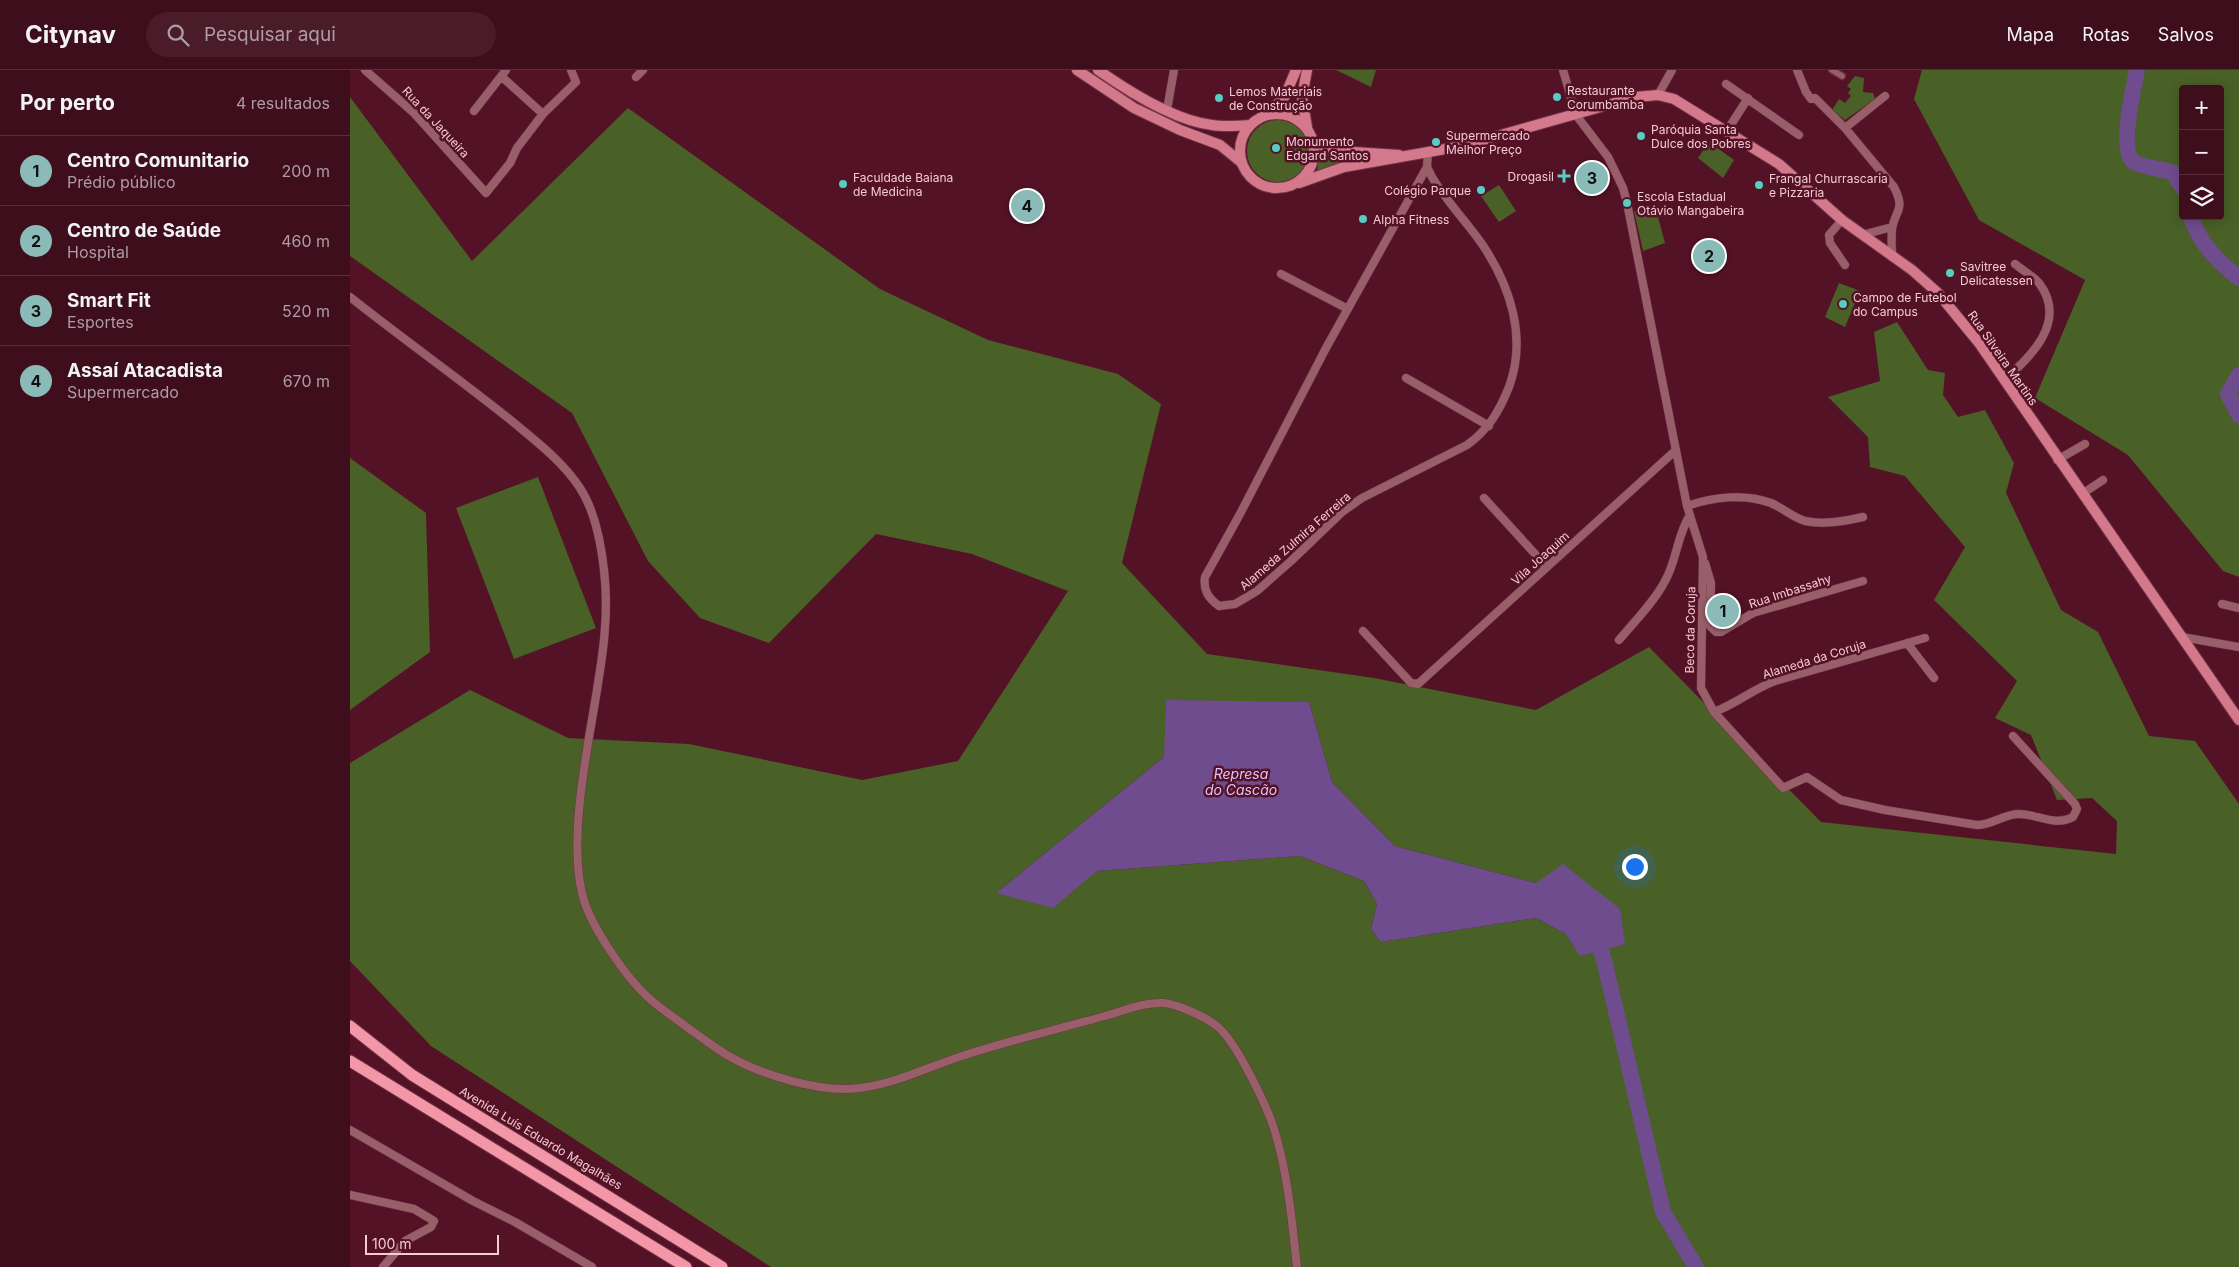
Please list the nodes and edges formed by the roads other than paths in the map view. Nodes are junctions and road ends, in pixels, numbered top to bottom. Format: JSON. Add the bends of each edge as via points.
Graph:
{"nodes":[{"id":1,"x":365,"y":70,"type":"edge"},
{"id":2,"x":571,"y":70,"type":"edge"},
{"id":3,"x":643,"y":70,"type":"edge"},
{"id":4,"x":1077,"y":70,"type":"edge"},
{"id":5,"x":1098,"y":70,"type":"edge"},
{"id":6,"x":1174,"y":70,"type":"edge"},
{"id":7,"x":1296,"y":70,"type":"edge"},
{"id":8,"x":1307,"y":70,"type":"edge"},
{"id":9,"x":1563,"y":70,"type":"edge"},
{"id":10,"x":1672,"y":70,"type":"edge"},
{"id":11,"x":1797,"y":70,"type":"edge"},
{"id":12,"x":1832,"y":70,"type":"edge"},
{"id":13,"x":504,"y":74,"type":"edge"},
{"id":14,"x":1842,"y":76,"type":"dead end"},
{"id":15,"x":636,"y":77,"type":"dead end"},
{"id":16,"x":1726,"y":84,"type":"dead end"},
{"id":17,"x":1658,"y":95,"type":"junction"},
{"id":18,"x":1885,"y":96,"type":"dead end"},
{"id":19,"x":1748,"y":98,"type":"junction"},
{"id":20,"x":1167,"y":110,"type":"junction"},
{"id":21,"x":474,"y":111,"type":"dead end"},
{"id":22,"x":543,"y":114,"type":"junction"},
{"id":23,"x":1576,"y":114,"type":"junction"},
{"id":24,"x":1268,"y":115,"type":"junction"},
{"id":25,"x":1250,"y":126,"type":"junction"},
{"id":26,"x":1306,"y":127,"type":"junction"},
{"id":27,"x":1844,"y":128,"type":"junction"},
{"id":28,"x":1727,"y":131,"type":"junction"},
{"id":29,"x":1799,"y":135,"type":"dead end"},
{"id":30,"x":1314,"y":142,"type":"junction"},
{"id":31,"x":1428,"y":152,"type":"junction"},
{"id":32,"x":1400,"y":156,"type":"junction"},
{"id":33,"x":1242,"y":164,"type":"junction"},
{"id":34,"x":1428,"y":167,"type":"junction"},
{"id":35,"x":1298,"y":182,"type":"junction"},
{"id":36,"x":1842,"y":220,"type":"junction"},
{"id":37,"x":1892,"y":227,"type":"junction"},
{"id":38,"x":1862,"y":235,"type":"junction"},
{"id":39,"x":1892,"y":257,"type":"junction"},
{"id":40,"x":2015,"y":264,"type":"dead end"},
{"id":41,"x":1844,"y":265,"type":"dead end"},
{"id":42,"x":1282,"y":274,"type":"dead end"},
{"id":43,"x":350,"y":297,"type":"edge"},
{"id":44,"x":1348,"y":309,"type":"junction"},
{"id":45,"x":1406,"y":378,"type":"dead end"},
{"id":46,"x":2004,"y":380,"type":"junction"},
{"id":47,"x":1488,"y":426,"type":"junction"},
{"id":48,"x":2085,"y":444,"type":"dead end"},
{"id":49,"x":1676,"y":450,"type":"junction"},
{"id":50,"x":2057,"y":460,"type":"junction"},
{"id":51,"x":2103,"y":480,"type":"dead end"},
{"id":52,"x":2082,"y":494,"type":"junction"},
{"id":53,"x":1484,"y":498,"type":"dead end"},
{"id":54,"x":1688,"y":506,"type":"junction"},
{"id":55,"x":1690,"y":515,"type":"junction"},
{"id":56,"x":1863,"y":517,"type":"dead end"},
{"id":57,"x":1703,"y":557,"type":"junction"},
{"id":58,"x":1547,"y":567,"type":"junction"},
{"id":59,"x":1863,"y":580,"type":"dead end"},
{"id":60,"x":2222,"y":604,"type":"dead end"},
{"id":61,"x":2239,"y":608,"type":"edge"},
{"id":62,"x":1362,"y":631,"type":"dead end"},
{"id":63,"x":2182,"y":637,"type":"junction"},
{"id":64,"x":1925,"y":638,"type":"dead end"},
{"id":65,"x":1619,"y":640,"type":"dead end"},
{"id":66,"x":1907,"y":643,"type":"junction"},
{"id":67,"x":2239,"y":647,"type":"edge"},
{"id":68,"x":1934,"y":678,"type":"dead end"},
{"id":69,"x":1714,"y":712,"type":"junction"},
{"id":70,"x":2239,"y":720,"type":"edge"},
{"id":71,"x":2013,"y":736,"type":"dead end"},
{"id":72,"x":350,"y":1026,"type":"edge"},
{"id":73,"x":350,"y":1061,"type":"edge"},
{"id":74,"x":350,"y":1130,"type":"edge"},
{"id":75,"x":350,"y":1195,"type":"edge"},
{"id":76,"x":383,"y":1267,"type":"edge"},
{"id":77,"x":592,"y":1267,"type":"edge"},
{"id":78,"x":686,"y":1267,"type":"edge"},
{"id":79,"x":722,"y":1267,"type":"edge"},
{"id":80,"x":1297,"y":1267,"type":"edge"}],
"edges":[{"from":1,"to":22,"type":"street","name":"Rua da Jaqueira","via":[[414,113],[486,193]]},
{"from":2,"to":22,"type":"street","via":[[576,82]]},
{"from":3,"to":15,"type":"street"},
{"from":4,"to":33,"type":"main road","via":[[1141,112],[1220,145]]},
{"from":5,"to":20,"type":"main road"},
{"from":6,"to":20,"type":"street"},
{"from":7,"to":24,"type":"main road","via":[[1285,96]]},
{"from":8,"to":26,"type":"main road","via":[[1302,97]]},
{"from":9,"to":23,"type":"street"},
{"from":10,"to":17,"type":"street"},
{"from":11,"to":27,"type":"street","via":[[1811,99],[1815,98]]},
{"from":12,"to":14,"type":"street"},
{"from":13,"to":21,"type":"street"},
{"from":13,"to":22,"type":"street"},
{"from":16,"to":19,"type":"street"},
{"from":17,"to":23,"type":"main road","name":"Rua Silveira Martins","via":[[1636,96]]},
{"from":17,"to":28,"type":"main road","name":"Rua Silveira Martins","via":[[1685,104]]},
{"from":18,"to":27,"type":"street"},
{"from":19,"to":28,"type":"street"},
{"from":19,"to":29,"type":"street"},
{"from":20,"to":25,"type":"main road","via":[[1210,125]]},
{"from":23,"to":31,"type":"main road","name":"Rua Silveira Martins","via":[[1462,146]]},
{"from":23,"to":49,"type":"street","name":"Beco da Coruja","via":[[1608,157],[1625,196]]},
{"from":24,"to":25,"type":"main road"},
{"from":24,"to":26,"type":"main road","via":[[1282,114],[1295,118]]},
{"from":25,"to":33,"type":"main road","via":[[1240,150]]},
{"from":26,"to":30,"type":"main road"},
{"from":27,"to":37,"type":"street","via":[[1894,187],[1898,196],[1898,215]]},
{"from":28,"to":36,"type":"main road","name":"Rua Silveira Martins","via":[[1779,164]]},
{"from":30,"to":32,"type":"main road","name":"Rua Silveira Martins","via":[[1338,151]]},
{"from":30,"to":35,"type":"main road","via":[[1315,157],[1309,172]]},
{"from":31,"to":32,"type":"main road","name":"Rua Silveira Martins"},
{"from":31,"to":34,"type":"street","name":"Alameda Zulmira Ferreira"},
{"from":32,"to":35,"type":"main road","name":"Rua Silveira Martins","via":[[1344,167]]},
{"from":33,"to":35,"type":"main road","via":[[1251,178],[1265,187],[1282,189]]},
{"from":34,"to":44,"type":"street","name":"Alameda Zulmira Ferreira"},
{"from":34,"to":47,"type":"street","name":"Alameda Zulmira Ferreira","via":[[1438,187],[1487,252],[1515,317],[1516,363],[1504,399]]},
{"from":36,"to":38,"type":"main road","name":"Rua Silveira Martins"},
{"from":36,"to":41,"type":"street","via":[[1829,235],[1830,243]]},
{"from":37,"to":38,"type":"street"},
{"from":37,"to":39,"type":"street"},
{"from":38,"to":39,"type":"main road","name":"Rua Silveira Martins"},
{"from":39,"to":46,"type":"main road","name":"Rua Silveira Martins","via":[[1912,270],[1961,318]]},
{"from":40,"to":46,"type":"street","via":[[2038,283],[2049,307],[2049,321],[2037,348]]},
{"from":42,"to":44,"type":"street"},
{"from":43,"to":80,"type":"street","via":[[540,445],[581,489],[600,543],[608,606],[604,659],[585,762],[579,826],[578,862],[582,896],[598,931],[649,999],[729,1056],[775,1076],[824,1087],[857,1089],[1137,1006],[1166,1003],[1193,1013],[1218,1026],[1235,1050],[1255,1084],[1275,1131],[1286,1182]]},
{"from":44,"to":47,"type":"street","name":"Alameda Zulmira Ferreira","via":[[1205,577],[1206,594],[1213,602],[1224,607],[1244,600],[1342,512],[1362,498],[1467,444]]},
{"from":45,"to":47,"type":"street"},
{"from":46,"to":50,"type":"main road","name":"Rua Silveira Martins"},
{"from":48,"to":50,"type":"street"},
{"from":49,"to":54,"type":"street","name":"Beco da Coruja"},
{"from":49,"to":58,"type":"street","name":"Vila Joaquim"},
{"from":50,"to":52,"type":"main road","name":"Rua Silveira Martins"},
{"from":51,"to":52,"type":"street"},
{"from":52,"to":63,"type":"main road","name":"Rua Silveira Martins"},
{"from":53,"to":58,"type":"street"},
{"from":54,"to":55,"type":"street","name":"Beco da Coruja"},
{"from":54,"to":56,"type":"street","via":[[1734,497],[1752,498],[1771,503],[1806,521],[1844,521]]},
{"from":55,"to":57,"type":"street","name":"Beco da Coruja"},
{"from":55,"to":65,"type":"street","via":[[1665,582]]},
{"from":57,"to":59,"type":"street","name":"Rua Imbassahy","via":[[1711,584],[1710,626],[1716,632],[1725,631],[1753,613]]},
{"from":57,"to":69,"type":"street","name":"Beco da Coruja","via":[[1701,688]]},
{"from":58,"to":62,"type":"street","name":"Vila Joaquim","via":[[1416,685],[1410,683]]},
{"from":60,"to":61,"type":"street"},
{"from":63,"to":67,"type":"street"},
{"from":63,"to":70,"type":"main road","name":"Rua Silveira Martins"},
{"from":64,"to":66,"type":"street","name":"Alameda da Coruja"},
{"from":66,"to":68,"type":"street"},
{"from":66,"to":69,"type":"street","name":"Alameda da Coruja","via":[[1775,681]]},
{"from":69,"to":71,"type":"street","name":"Beco da Coruja","via":[[1783,788],[1807,778],[1841,800],[1977,825],[1989,824],[2013,814],[2054,821],[2073,816],[2077,810],[2075,804]]},
{"from":72,"to":79,"type":"main road","name":"Avenida Luís Eduardo Magalhães","via":[[412,1075]]},
{"from":73,"to":78,"type":"main road"},
{"from":74,"to":77,"type":"street"},
{"from":75,"to":76,"type":"street","via":[[414,1209],[433,1220],[434,1225],[405,1241]]}]}
